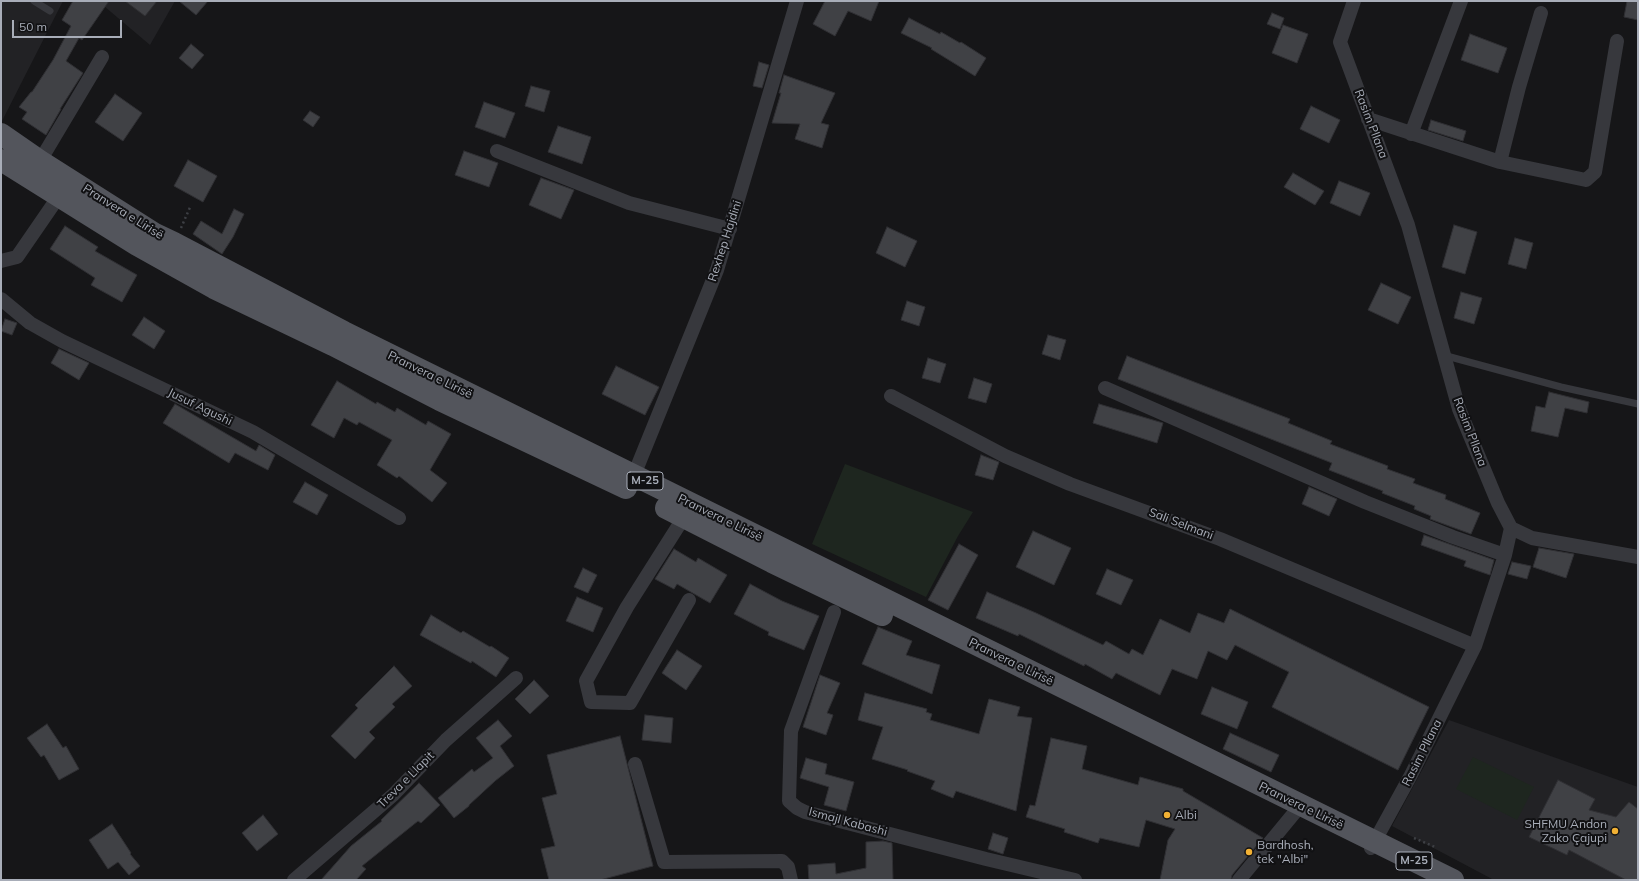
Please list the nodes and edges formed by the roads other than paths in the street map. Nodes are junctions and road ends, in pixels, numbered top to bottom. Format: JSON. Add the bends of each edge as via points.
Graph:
{"nodes":[{"id":1,"x":34,"y":1,"type":"edge"},
{"id":2,"x":797,"y":1,"type":"edge"},
{"id":3,"x":1354,"y":1,"type":"edge"},
{"id":4,"x":1461,"y":1,"type":"edge"},
{"id":5,"x":50,"y":11,"type":"dead end"},
{"id":6,"x":1541,"y":13,"type":"dead end"},
{"id":7,"x":1617,"y":41,"type":"dead end"},
{"id":8,"x":102,"y":57,"type":"dead end"},
{"id":9,"x":1368,"y":119,"type":"junction"},
{"id":10,"x":1,"y":134,"type":"edge"},
{"id":11,"x":1411,"y":134,"type":"junction"},
{"id":12,"x":497,"y":150,"type":"dead end"},
{"id":13,"x":1,"y":160,"type":"edge"},
{"id":14,"x":40,"y":161,"type":"junction"},
{"id":15,"x":1500,"y":162,"type":"junction"},
{"id":16,"x":59,"y":196,"type":"junction"},
{"id":17,"x":730,"y":229,"type":"junction"},
{"id":18,"x":1,"y":261,"type":"edge"},
{"id":19,"x":1,"y":299,"type":"edge"},
{"id":20,"x":1443,"y":355,"type":"junction"},
{"id":21,"x":1105,"y":388,"type":"dead end"},
{"id":22,"x":892,"y":396,"type":"dead end"},
{"id":23,"x":1638,"y":404,"type":"edge"},
{"id":24,"x":634,"y":475,"type":"junction"},
{"id":25,"x":684,"y":517,"type":"junction"},
{"id":26,"x":398,"y":518,"type":"dead end"},
{"id":27,"x":1511,"y":528,"type":"junction"},
{"id":28,"x":1505,"y":555,"type":"junction"},
{"id":29,"x":1638,"y":557,"type":"edge"},
{"id":30,"x":689,"y":600,"type":"dead end"},
{"id":31,"x":834,"y":612,"type":"dead end"},
{"id":32,"x":1475,"y":646,"type":"junction"},
{"id":33,"x":516,"y":678,"type":"dead end"},
{"id":34,"x":635,"y":764,"type":"dead end"},
{"id":35,"x":1298,"y":809,"type":"junction"},
{"id":36,"x":1373,"y":844,"type":"junction"},
{"id":37,"x":294,"y":880,"type":"edge"},
{"id":38,"x":791,"y":880,"type":"edge"},
{"id":39,"x":1076,"y":880,"type":"edge"},
{"id":40,"x":1239,"y":880,"type":"edge"},
{"id":41,"x":1436,"y":880,"type":"edge"},
{"id":42,"x":1452,"y":880,"type":"edge"}],
"edges":[{"from":1,"to":5,"type":"lane"},
{"from":2,"to":17,"type":"street","name":"Rexhep Hajdini"},
{"from":3,"to":9,"type":"street","name":"Rasim Pllana","via":[[1340,42]]},
{"from":4,"to":11,"type":"street"},
{"from":6,"to":15,"type":"street"},
{"from":7,"to":15,"type":"street","via":[[1595,172],[1586,180]]},
{"from":8,"to":14,"type":"street"},
{"from":9,"to":11,"type":"street"},
{"from":9,"to":20,"type":"street","name":"Rasim Pllana","via":[[1408,225]]},
{"from":10,"to":14,"type":"main road","name":"Pranvera e Lirisë","number":"M-25"},
{"from":11,"to":15,"type":"street"},
{"from":12,"to":17,"type":"street","via":[[629,203]]},
{"from":13,"to":16,"type":"main road","name":"Pranvera e Lirisë"},
{"from":14,"to":24,"type":"main road","name":"Pranvera e Lirisë","number":"M-25","via":[[155,234],[344,332]]},
{"from":16,"to":18,"type":"street","via":[[17,257]]},
{"from":16,"to":25,"type":"main road","name":"Pranvera e Lirisë","via":[[136,245],[214,288],[333,345],[446,404]]},
{"from":17,"to":24,"type":"street","name":"Rexhep Hajdini","via":[[717,270]]},
{"from":19,"to":26,"type":"street","name":"Jusuf Agushi","via":[[30,323],[62,341],[253,432]]},
{"from":20,"to":23,"type":"lane","via":[[1561,387]]},
{"from":20,"to":27,"type":"street","name":"Rasim Pllana","via":[[1459,409]]},
{"from":21,"to":28,"type":"street","via":[[1364,502]]},
{"from":22,"to":32,"type":"street","name":"Sali Selmani","via":[[1012,459],[1070,484],[1220,539]]},
{"from":24,"to":35,"type":"main road","name":"Pranvera e Lirisë","number":"M-25"},
{"from":25,"to":30,"type":"street","name":"Pranvera e Lirisë","via":[[627,607],[586,681],[591,702],[630,703]]},
{"from":25,"to":35,"type":"main road","name":"Pranvera e Lirisë","via":[[844,597],[949,645],[1261,797]]},
{"from":27,"to":28,"type":"street","name":"Rasim Pllana"},
{"from":27,"to":29,"type":"street","via":[[1532,538]]},
{"from":28,"to":32,"type":"street","name":"Rasim Pllana"},
{"from":31,"to":39,"type":"street","name":"Ismajl Kabashi","via":[[791,731],[789,801],[796,808],[806,812]]},
{"from":32,"to":36,"type":"street","name":"Rasim Pllana","via":[[1411,775]]},
{"from":33,"to":37,"type":"street","name":"Treva e Llapit","via":[[446,740],[393,795]]},
{"from":34,"to":38,"type":"street","via":[[664,862],[782,861],[788,867]]},
{"from":35,"to":36,"type":"main road","name":"Pranvera e Lirisë","number":"M-25"},
{"from":35,"to":40,"type":"street"},
{"from":36,"to":41,"type":"main road","name":"Pranvera e Lirisë","number":"M-25"},
{"from":36,"to":42,"type":"main road","name":"Pranvera e Lirisë","number":"M-25"}]}
